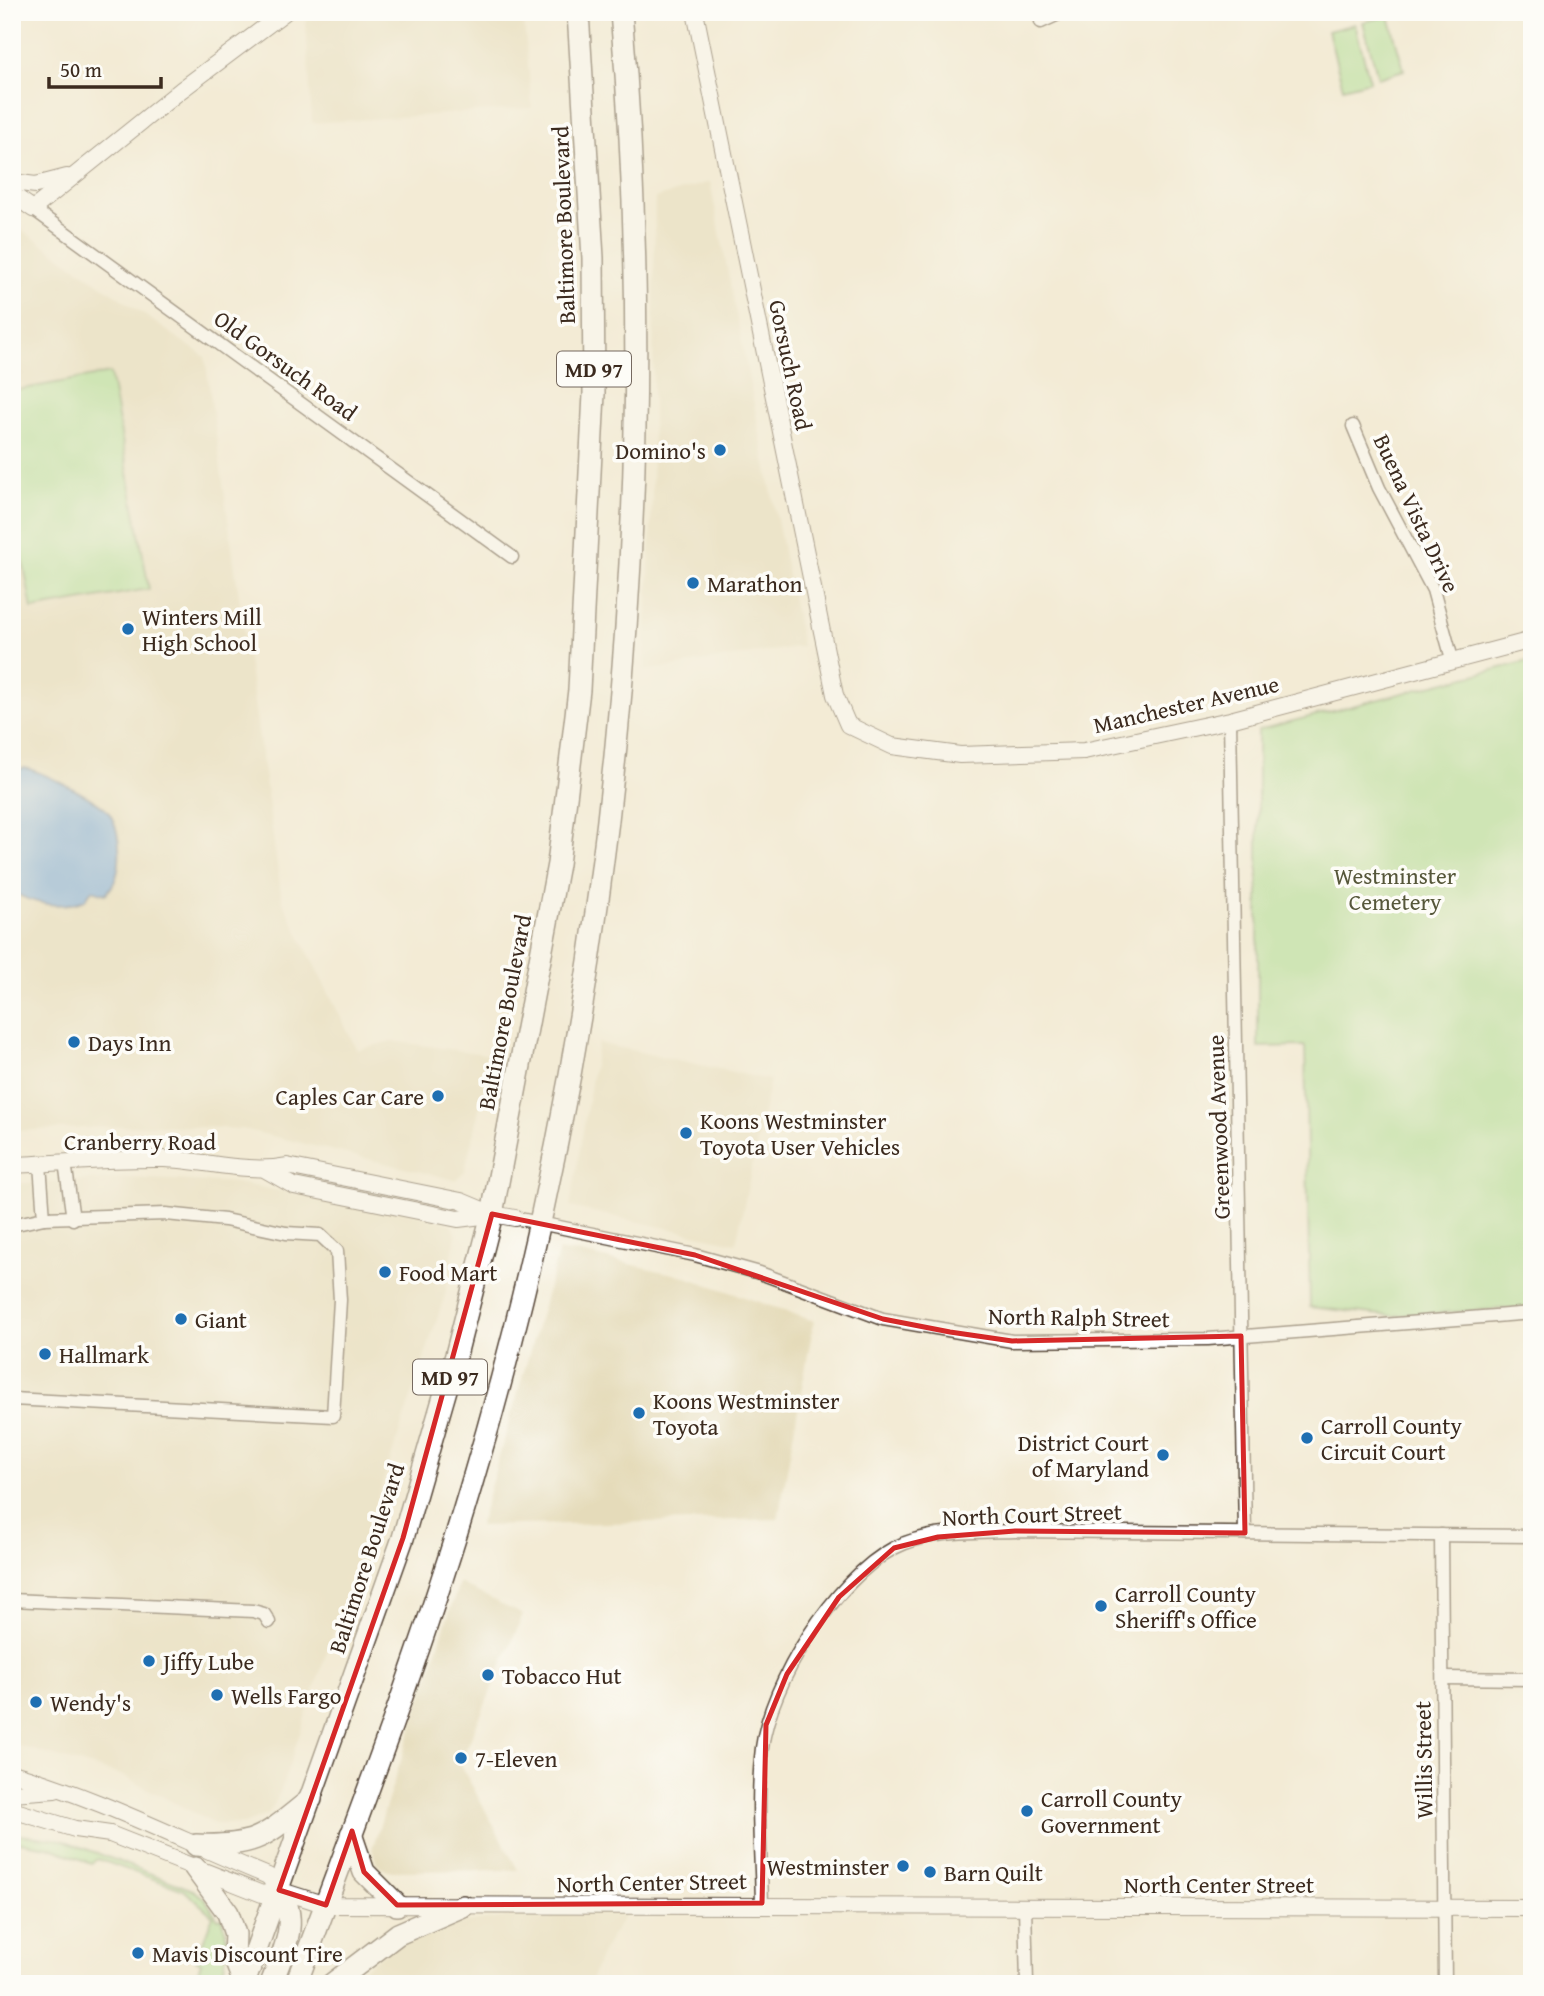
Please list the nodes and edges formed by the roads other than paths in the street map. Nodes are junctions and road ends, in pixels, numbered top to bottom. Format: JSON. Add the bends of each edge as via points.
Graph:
{"nodes":[{"id":1,"x":285,"y":12,"type":"edge"},
{"id":2,"x":578,"y":12,"type":"edge"},
{"id":3,"x":621,"y":12,"type":"edge"},
{"id":4,"x":695,"y":12,"type":"edge"},
{"id":5,"x":1063,"y":12,"type":"edge"},
{"id":6,"x":1041,"y":22,"type":"dead end"},
{"id":7,"x":79,"y":172,"type":"junction"},
{"id":8,"x":12,"y":183,"type":"edge"},
{"id":9,"x":12,"y":194,"type":"edge"},
{"id":10,"x":33,"y":209,"type":"junction"},
{"id":11,"x":1353,"y":426,"type":"dead end"},
{"id":12,"x":512,"y":557,"type":"dead end"},
{"id":13,"x":1532,"y":640,"type":"edge"},
{"id":14,"x":1452,"y":659,"type":"junction"},
{"id":15,"x":1230,"y":720,"type":"junction"},
{"id":16,"x":848,"y":725,"type":"joint"},
{"id":17,"x":65,"y":1163,"type":"junction"},
{"id":18,"x":40,"y":1164,"type":"junction"},
{"id":19,"x":12,"y":1165,"type":"edge"},
{"id":20,"x":492,"y":1214,"type":"junction"},
{"id":21,"x":515,"y":1218,"type":"joint"},
{"id":22,"x":44,"y":1219,"type":"junction"},
{"id":23,"x":73,"y":1219,"type":"junction"},
{"id":24,"x":540,"y":1223,"type":"junction"},
{"id":25,"x":12,"y":1225,"type":"edge"},
{"id":26,"x":1532,"y":1313,"type":"edge"},
{"id":27,"x":1241,"y":1336,"type":"junction"},
{"id":28,"x":12,"y":1399,"type":"edge"},
{"id":29,"x":1245,"y":1533,"type":"junction"},
{"id":30,"x":1441,"y":1535,"type":"junction"},
{"id":31,"x":1532,"y":1536,"type":"edge"},
{"id":32,"x":12,"y":1600,"type":"edge"},
{"id":33,"x":269,"y":1622,"type":"dead end"},
{"id":34,"x":1443,"y":1678,"type":"junction"},
{"id":35,"x":1532,"y":1679,"type":"edge"},
{"id":36,"x":12,"y":1773,"type":"edge"},
{"id":37,"x":68,"y":1789,"type":"junction"},
{"id":38,"x":12,"y":1793,"type":"edge"},
{"id":39,"x":311,"y":1799,"type":"junction"},
{"id":40,"x":17,"y":1816,"type":"edge"},
{"id":41,"x":351,"y":1834,"type":"junction"},
{"id":42,"x":197,"y":1845,"type":"junction"},
{"id":43,"x":195,"y":1868,"type":"junction"},
{"id":44,"x":279,"y":1890,"type":"junction"},
{"id":45,"x":762,"y":1903,"type":"junction"},
{"id":46,"x":326,"y":1905,"type":"junction"},
{"id":47,"x":397,"y":1905,"type":"junction"},
{"id":48,"x":463,"y":1906,"type":"junction"},
{"id":49,"x":1025,"y":1906,"type":"junction"},
{"id":50,"x":1445,"y":1907,"type":"junction"},
{"id":51,"x":1532,"y":1908,"type":"edge"},
{"id":52,"x":12,"y":1978,"type":"edge"},
{"id":53,"x":22,"y":1984,"type":"edge"},
{"id":54,"x":244,"y":1984,"type":"edge"},
{"id":55,"x":271,"y":1984,"type":"edge"},
{"id":56,"x":296,"y":1984,"type":"edge"},
{"id":57,"x":332,"y":1984,"type":"edge"},
{"id":58,"x":1027,"y":1984,"type":"edge"},
{"id":59,"x":1445,"y":1984,"type":"edge"}],
"edges":[{"from":1,"to":7,"type":"street"},
{"from":2,"to":20,"type":"highway","name":"Baltimore Boulevard","number":"MD 97","via":[[592,245],[594,370],[580,677],[558,864]]},
{"from":3,"to":24,"type":"highway","number":"MD 97","via":[[634,311],[634,433],[624,645],[612,781],[579,1023]]},
{"from":4,"to":16,"type":"street","name":"Gorsuch Road","via":[[835,695]]},
{"from":5,"to":6,"type":"street"},
{"from":7,"to":8,"type":"street","via":[[36,185]]},
{"from":7,"to":10,"type":"street"},
{"from":9,"to":10,"type":"street"},
{"from":10,"to":12,"type":"street","name":"Old Gorsuch Road"},
{"from":11,"to":14,"type":"street","name":"Buena Vista Drive","via":[[1433,590]]},
{"from":13,"to":14,"type":"street","name":"Manchester Avenue"},
{"from":14,"to":15,"type":"street","name":"Manchester Avenue"},
{"from":15,"to":16,"type":"street","name":"Manchester Avenue","via":[[1090,750],[960,755],[892,746]]},
{"from":15,"to":27,"type":"street","name":"Greenwood Avenue"},
{"from":17,"to":18,"type":"street","name":"Cranberry Road"},
{"from":17,"to":20,"type":"street","name":"Cranberry Road","via":[[161,1159],[267,1170],[287,1166],[461,1201]]},
{"from":17,"to":23,"type":"street"},
{"from":18,"to":19,"type":"street","name":"Cranberry Road"},
{"from":18,"to":22,"type":"street"},
{"from":20,"to":21,"type":"street","name":"Cranberry Road"},
{"from":20,"to":39,"type":"highway","name":"Baltimore Boulevard","number":"MD 97","via":[[403,1538]]},
{"from":21,"to":24,"type":"street","name":"North Ralph Street"},
{"from":22,"to":23,"type":"street"},
{"from":22,"to":25,"type":"street"},
{"from":23,"to":28,"type":"street","via":[[166,1214],[320,1235],[337,1251],[340,1268],[333,1416]]},
{"from":24,"to":27,"type":"street","name":"North Ralph Street","via":[[695,1255],[760,1273],[883,1319],[950,1332],[1012,1341]]},
{"from":24,"to":41,"type":"highway","number":"MD 97","via":[[471,1486]]},
{"from":26,"to":27,"type":"street","name":"North Ralph Street"},
{"from":27,"to":29,"type":"street","name":"Greenwood Avenue"},
{"from":29,"to":30,"type":"street","name":"North Court Street"},
{"from":29,"to":45,"type":"street","name":"North Court Street","via":[[983,1532],[914,1541],[877,1559],[822,1619],[774,1702],[762,1749]]},
{"from":30,"to":31,"type":"street","name":"North Court Street"},
{"from":30,"to":34,"type":"street","name":"Willis Street"},
{"from":32,"to":33,"type":"street","via":[[253,1611],[264,1614]]},
{"from":34,"to":35,"type":"street"},
{"from":34,"to":50,"type":"street","name":"Willis Street"},
{"from":36,"to":37,"type":"street","name":"North Center Street"},
{"from":37,"to":38,"type":"street"},
{"from":37,"to":42,"type":"street","name":"North Center Street"},
{"from":39,"to":42,"type":"highway","via":[[251,1842]]},
{"from":39,"to":44,"type":"highway","name":"Baltimore Boulevard","number":"MD 97"},
{"from":40,"to":43,"type":"street","name":"North Center Street","via":[[110,1834]]},
{"from":41,"to":46,"type":"highway","number":"MD 97"},
{"from":41,"to":47,"type":"highway","via":[[363,1872]]},
{"from":42,"to":44,"type":"street","name":"North Center Street","via":[[268,1876]]},
{"from":43,"to":44,"type":"street","name":"North Center Street","via":[[262,1894]]},
{"from":43,"to":54,"type":"highway","via":[[228,1913],[235,1934],[234,1957]]},
{"from":44,"to":46,"type":"street","name":"North Center Street"},
{"from":44,"to":54,"type":"highway","name":"Baltimore Boulevard","number":"MD 97"},
{"from":44,"to":55,"type":"highway","via":[[290,1909],[291,1922]]},
{"from":45,"to":48,"type":"street","name":"North Center Street"},
{"from":45,"to":49,"type":"street","name":"North Center Street"},
{"from":46,"to":47,"type":"street","name":"North Center Street"},
{"from":46,"to":56,"type":"highway","number":"MD 97"},
{"from":47,"to":48,"type":"street","name":"North Center Street"},
{"from":48,"to":57,"type":"highway","via":[[398,1934]]},
{"from":49,"to":50,"type":"street","name":"North Center Street"},
{"from":49,"to":58,"type":"street"},
{"from":50,"to":51,"type":"street","name":"North Center Street"},
{"from":50,"to":59,"type":"street","name":"Willis Street"},
{"from":52,"to":53,"type":"street"}]}
